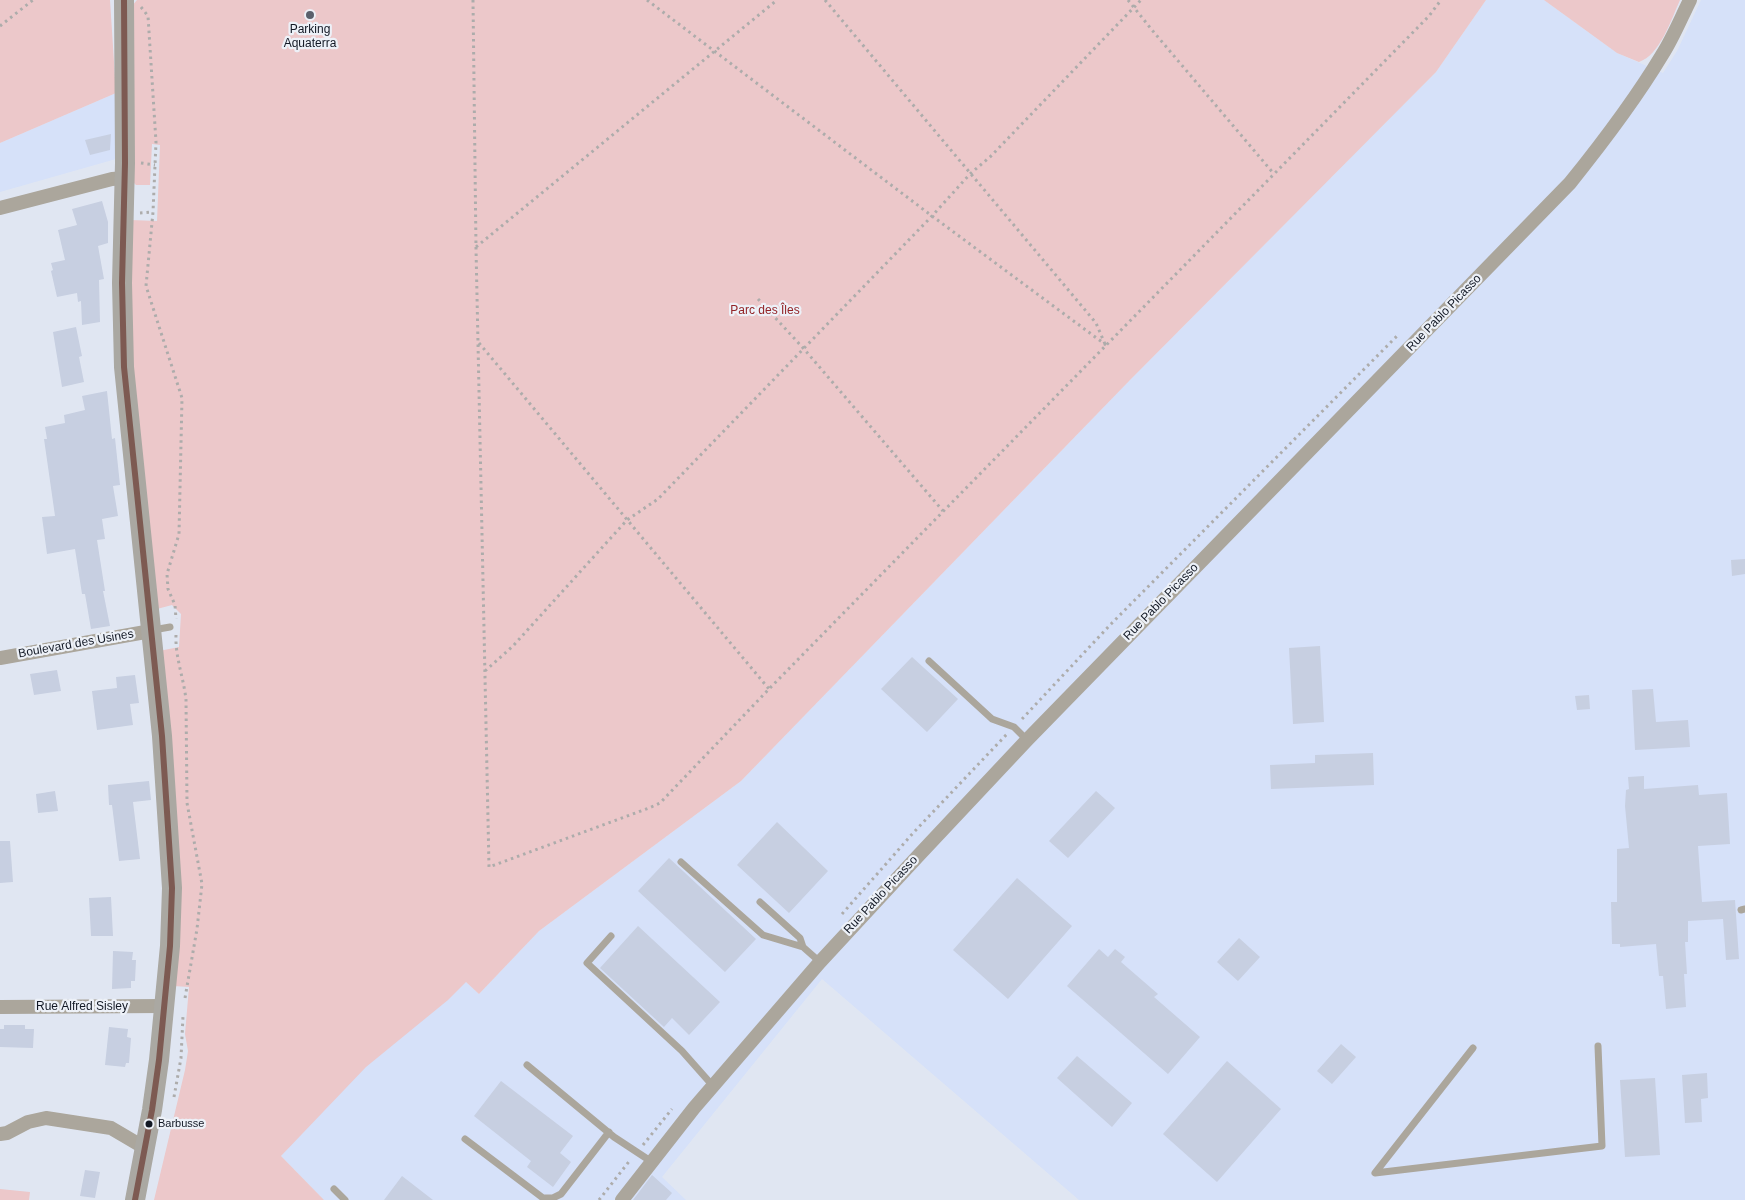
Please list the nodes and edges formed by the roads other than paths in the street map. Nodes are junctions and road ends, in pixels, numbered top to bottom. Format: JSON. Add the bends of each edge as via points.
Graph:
{"nodes":[{"id":1,"x":1690,"y":0,"type":"edge"},
{"id":2,"x":125,"y":6,"type":"edge"},
{"id":3,"x":125,"y":178,"type":"junction"},
{"id":4,"x":0,"y":208,"type":"edge"},
{"id":5,"x":161,"y":629,"type":"junction"},
{"id":6,"x":0,"y":658,"type":"edge"},
{"id":7,"x":929,"y":661,"type":"dead end"},
{"id":8,"x":1027,"y":740,"type":"junction"},
{"id":9,"x":681,"y":862,"type":"dead end"},
{"id":10,"x":760,"y":902,"type":"dead end"},
{"id":11,"x":610,"y":936,"type":"dead end"},
{"id":12,"x":803,"y":947,"type":"junction"},
{"id":13,"x":820,"y":962,"type":"junction"},
{"id":14,"x":0,"y":1007,"type":"edge"},
{"id":15,"x":173,"y":1008,"type":"junction"},
{"id":16,"x":1598,"y":1046,"type":"dead end"},
{"id":17,"x":1473,"y":1048,"type":"dead end"},
{"id":18,"x":527,"y":1065,"type":"dead end"},
{"id":19,"x":713,"y":1086,"type":"junction"},
{"id":20,"x":608,"y":1132,"type":"junction"},
{"id":21,"x":0,"y":1134,"type":"edge"},
{"id":22,"x":465,"y":1139,"type":"dead end"},
{"id":23,"x":145,"y":1148,"type":"junction"},
{"id":24,"x":652,"y":1162,"type":"junction"},
{"id":25,"x":334,"y":1189,"type":"dead end"},
{"id":26,"x":135,"y":1200,"type":"edge"},
{"id":27,"x":344,"y":1200,"type":"edge"},
{"id":28,"x":622,"y":1200,"type":"edge"}],
"edges":[{"from":1,"to":8,"type":"street","name":"Rue Pablo Picasso","via":[[1646,81],[1570,183]]},
{"from":2,"to":3,"type":"street"},
{"from":3,"to":4,"type":"street"},
{"from":3,"to":5,"type":"street","via":[[124,367]]},
{"from":5,"to":6,"type":"street","name":"Boulevard des Usines"},
{"from":5,"to":15,"type":"street"},
{"from":7,"to":8,"type":"lane","via":[[992,720],[1014,727]]},
{"from":8,"to":13,"type":"street","name":"Rue Pablo Picasso"},
{"from":9,"to":12,"type":"lane","via":[[763,935]]},
{"from":10,"to":12,"type":"lane","via":[[800,938]]},
{"from":11,"to":19,"type":"lane","via":[[587,963],[682,1051]]},
{"from":12,"to":13,"type":"lane"},
{"from":13,"to":19,"type":"street","name":"Rue Pablo Picasso"},
{"from":14,"to":15,"type":"street","name":"Rue Alfred Sisley"},
{"from":15,"to":23,"type":"street","via":[[159,1060]]},
{"from":16,"to":17,"type":"lane","via":[[1602,1146],[1375,1173]]},
{"from":18,"to":20,"type":"lane"},
{"from":19,"to":24,"type":"street","name":"Rue Pablo Picasso"},
{"from":20,"to":22,"type":"lane","via":[[561,1194],[553,1198],[543,1198]]},
{"from":20,"to":24,"type":"lane"},
{"from":21,"to":23,"type":"street","via":[[46,1118],[112,1128]]},
{"from":23,"to":26,"type":"street"},
{"from":24,"to":28,"type":"street","name":"Rue Pablo Picasso"},
{"from":25,"to":27,"type":"lane"}]}
